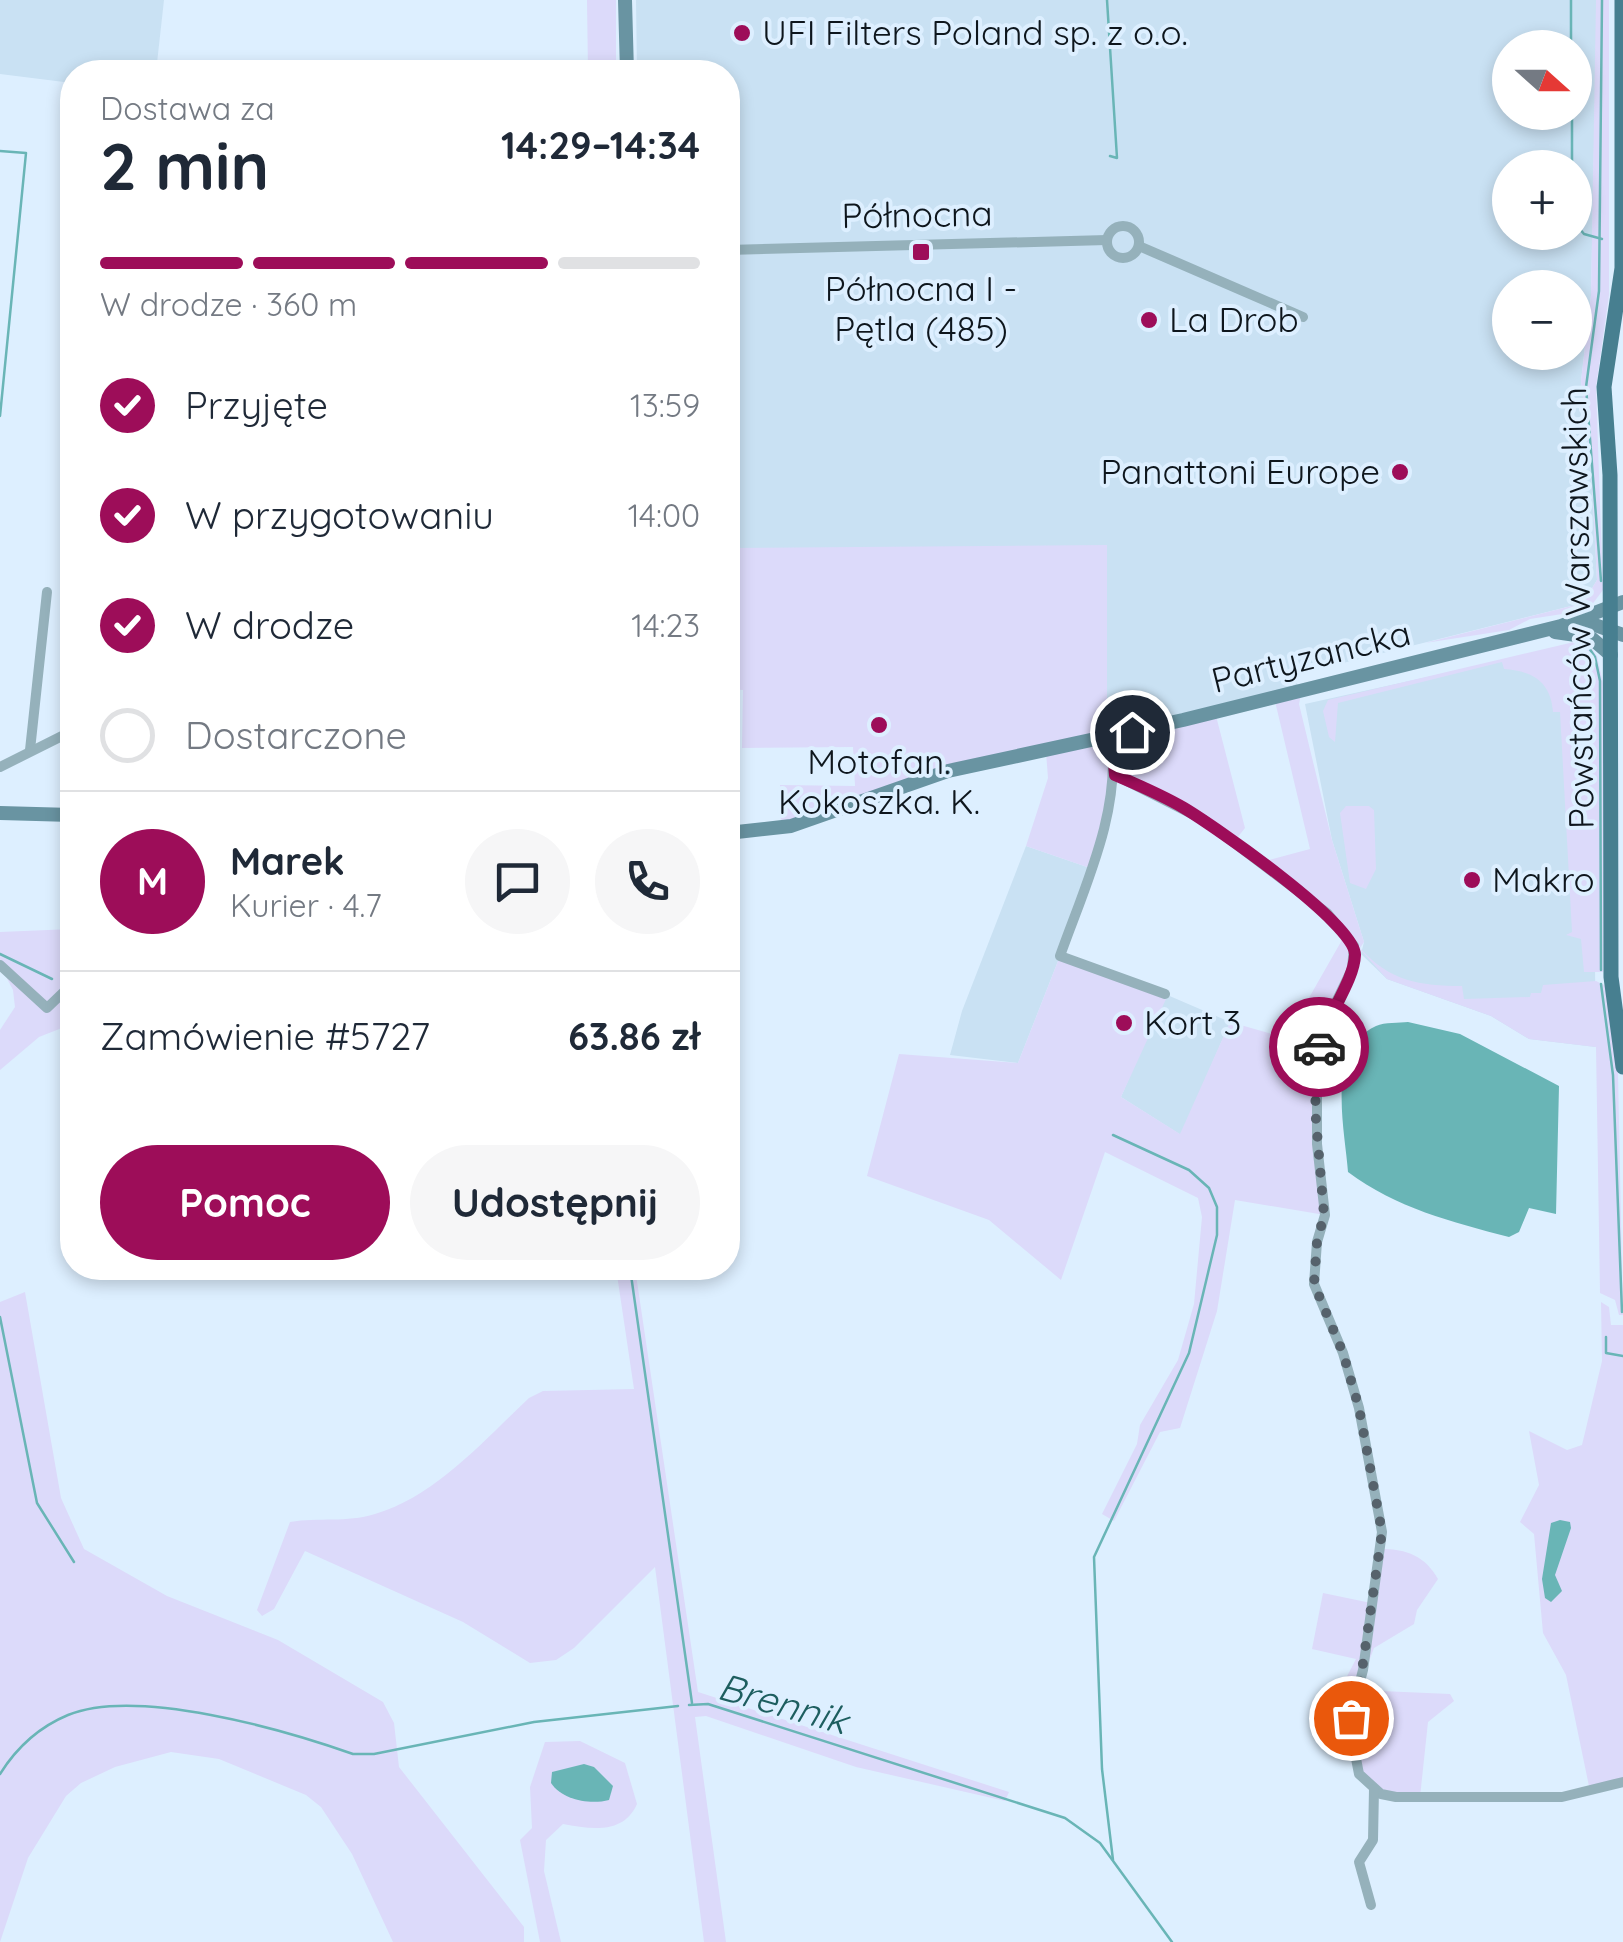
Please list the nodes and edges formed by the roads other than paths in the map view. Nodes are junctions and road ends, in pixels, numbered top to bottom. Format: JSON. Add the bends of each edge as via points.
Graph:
{"nodes":[{"id":1,"x":625,"y":0,"type":"edge"},
{"id":2,"x":1622,"y":0,"type":"edge"},
{"id":3,"x":1622,"y":28,"type":"edge"},
{"id":4,"x":627,"y":60,"type":"edge"},
{"id":5,"x":1107,"y":240,"type":"junction"},
{"id":6,"x":1138,"y":246,"type":"junction"},
{"id":7,"x":740,"y":250,"type":"edge"},
{"id":8,"x":1303,"y":317,"type":"dead end"},
{"id":9,"x":47,"y":592,"type":"dead end"},
{"id":10,"x":1616,"y":604,"type":"edge"},
{"id":11,"x":1561,"y":626,"type":"junction"},
{"id":12,"x":1539,"y":632,"type":"junction"},
{"id":13,"x":1612,"y":632,"type":"edge"},
{"id":14,"x":1611,"y":655,"type":"junction"},
{"id":15,"x":60,"y":736,"type":"edge"},
{"id":16,"x":1112,"y":737,"type":"junction"},
{"id":17,"x":30,"y":750,"type":"junction"},
{"id":18,"x":0,"y":767,"type":"edge"},
{"id":19,"x":1115,"y":775,"type":"junction"},
{"id":20,"x":0,"y":813,"type":"edge"},
{"id":21,"x":60,"y":815,"type":"edge"},
{"id":22,"x":740,"y":832,"type":"edge"},
{"id":23,"x":0,"y":965,"type":"edge"},
{"id":24,"x":1165,"y":994,"type":"dead end"},
{"id":25,"x":60,"y":996,"type":"edge"},
{"id":26,"x":1623,"y":1067,"type":"edge"},
{"id":27,"x":1623,"y":1782,"type":"edge"},
{"id":28,"x":1374,"y":1789,"type":"junction"},
{"id":29,"x":1371,"y":1905,"type":"dead end"}],
"edges":[{"from":1,"to":4,"type":"main road"},
{"from":2,"to":3,"type":"main road","name":"Powstańców Warszawskich"},
{"from":3,"to":10,"type":"main road","name":"Powstańców Warszawskich","via":[[1622,268],[1604,387]]},
{"from":5,"to":6,"type":"street","via":[[1118,257]]},
{"from":5,"to":6,"type":"street","via":[[1112,230],[1126,226],[1136,231]]},
{"from":5,"to":7,"type":"street","name":"Północna"},
{"from":6,"to":8,"type":"street"},
{"from":9,"to":17,"type":"street"},
{"from":10,"to":11,"type":"main road","name":"Partyzancka"},
{"from":10,"to":13,"type":"main road","name":"Powstańców Warszawskich"},
{"from":11,"to":12,"type":"main road","name":"Partyzancka"},
{"from":11,"to":13,"type":"main road","name":"Partyzancka"},
{"from":12,"to":14,"type":"main road","via":[[1590,637]]},
{"from":12,"to":16,"type":"main road","name":"Partyzancka"},
{"from":13,"to":14,"type":"main road","name":"Powstańców Warszawskich"},
{"from":14,"to":26,"type":"main road","name":"Powstańców Warszawskich","via":[[1611,977]]},
{"from":15,"to":17,"type":"street"},
{"from":16,"to":19,"type":"street"},
{"from":16,"to":22,"type":"main road","name":"Partyzancka","via":[[948,771],[791,826]]},
{"from":17,"to":18,"type":"street"},
{"from":19,"to":24,"type":"street","via":[[1060,956]]},
{"from":19,"to":28,"type":"street","via":[[1180,805],[1222,834],[1328,913],[1355,953],[1316,1063],[1324,1215],[1314,1274],[1359,1408],[1380,1514],[1380,1558],[1350,1726],[1360,1774]]},
{"from":20,"to":21,"type":"main road"},
{"from":23,"to":25,"type":"street","via":[[47,1008]]},
{"from":27,"to":28,"type":"street","via":[[1544,1798],[1396,1797]]},
{"from":28,"to":29,"type":"street","via":[[1373,1840],[1359,1862]]}]}
